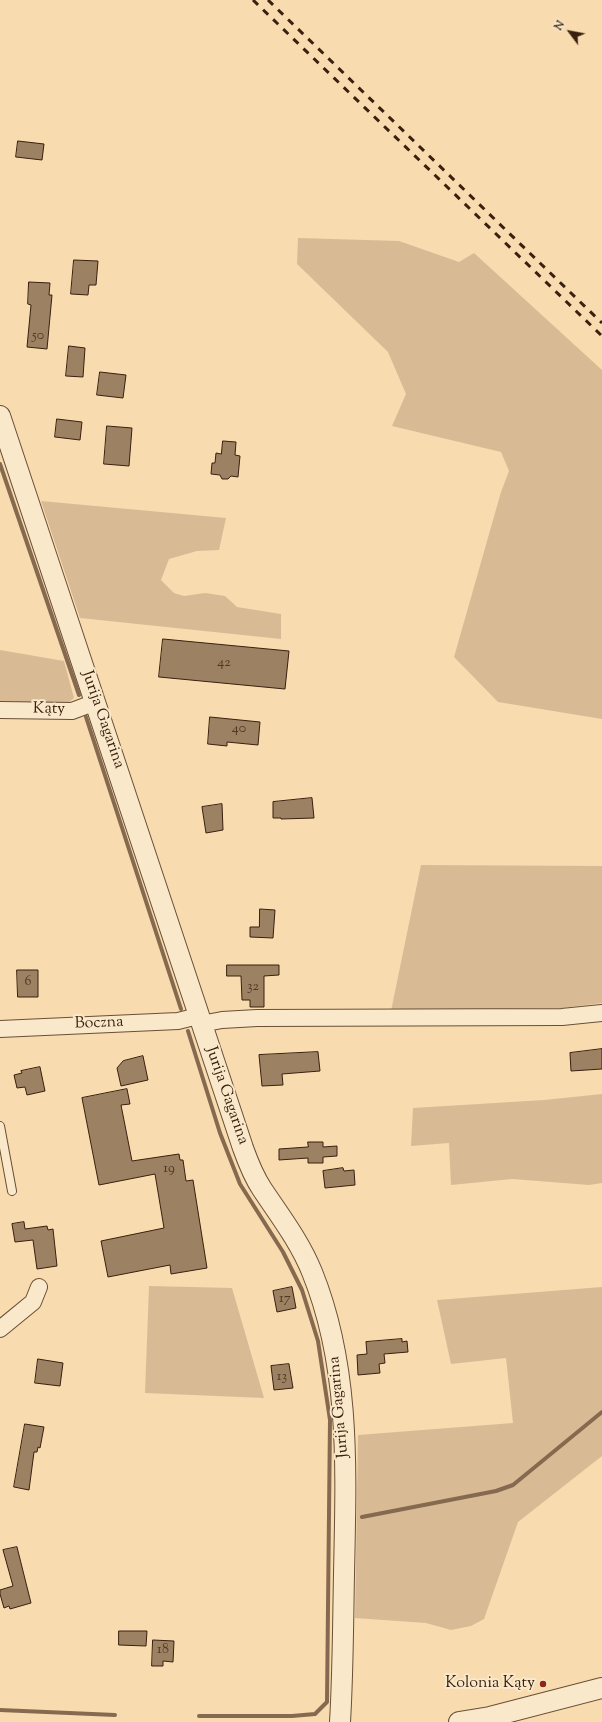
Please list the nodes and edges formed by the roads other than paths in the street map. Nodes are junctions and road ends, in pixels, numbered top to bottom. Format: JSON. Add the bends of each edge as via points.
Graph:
{"nodes":[{"id":1,"x":0,"y":416,"type":"edge"},
{"id":2,"x":96,"y":702,"type":"junction"},
{"id":3,"x":0,"y":710,"type":"edge"},
{"id":4,"x":602,"y":1013,"type":"edge"},
{"id":5,"x":200,"y":1020,"type":"junction"},
{"id":6,"x":0,"y":1029,"type":"edge"},
{"id":7,"x":0,"y":1126,"type":"edge"},
{"id":8,"x":12,"y":1191,"type":"dead end"},
{"id":9,"x":39,"y":1287,"type":"dead end"},
{"id":10,"x":0,"y":1329,"type":"edge"},
{"id":11,"x":602,"y":1688,"type":"edge"},
{"id":12,"x":340,"y":1722,"type":"edge"},
{"id":13,"x":459,"y":1722,"type":"edge"}],
"edges":[{"from":1,"to":2,"type":"street","name":"Jurija Gagarina"},
{"from":2,"to":3,"type":"street","name":"Kąty","via":[[72,711]]},
{"from":2,"to":5,"type":"street","name":"Jurija Gagarina"},
{"from":4,"to":5,"type":"street","name":"Jurija Gagarina","via":[[554,1017]]},
{"from":5,"to":6,"type":"street","name":"Boczna"},
{"from":5,"to":12,"type":"street","name":"Jurija Gagarina","via":[[251,1169],[312,1272],[332,1337],[340,1374],[345,1432],[345,1530]]},
{"from":7,"to":8,"type":"lane"},
{"from":9,"to":10,"type":"street","via":[[34,1302]]},
{"from":11,"to":13,"type":"street","via":[[490,1717]]}]}
